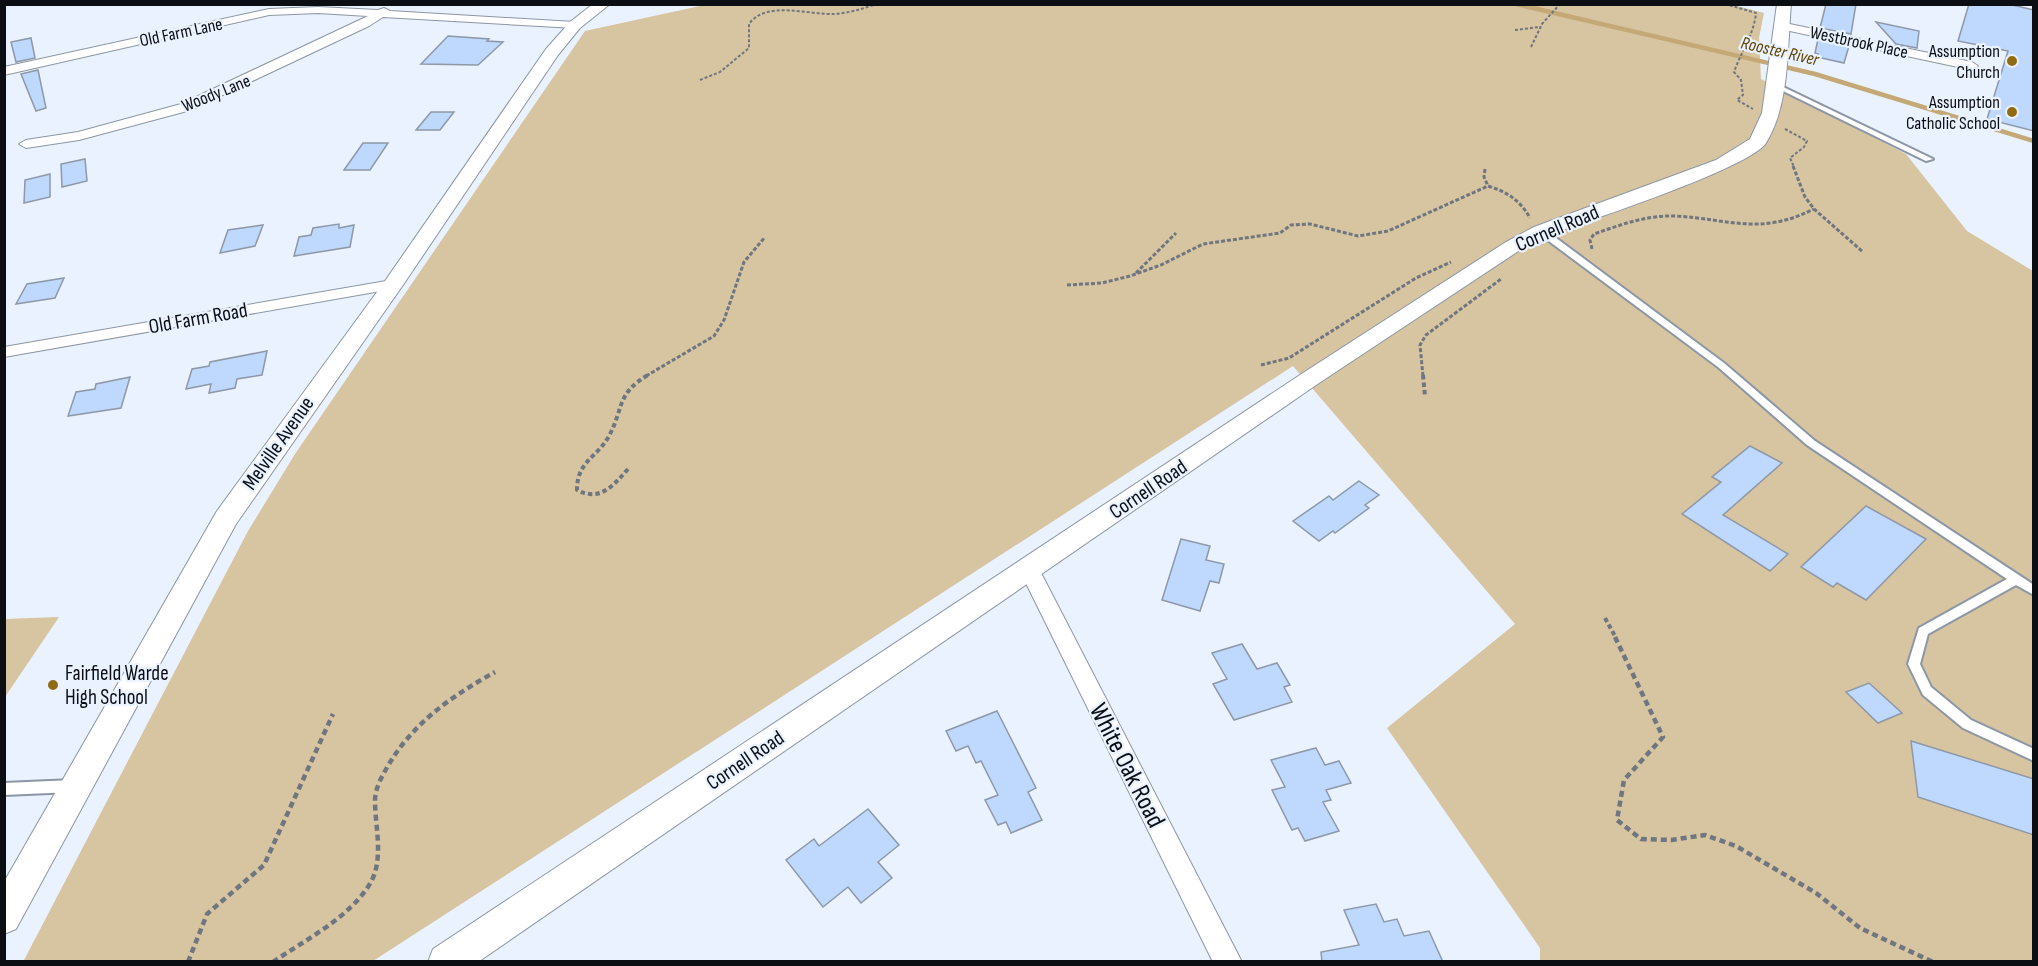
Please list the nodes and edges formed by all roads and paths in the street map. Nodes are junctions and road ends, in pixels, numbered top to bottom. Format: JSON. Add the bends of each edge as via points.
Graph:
{"nodes":[{"id":1,"x":603,"y":4,"type":"edge"},
{"id":2,"x":876,"y":4,"type":"edge"},
{"id":3,"x":1725,"y":4,"type":"edge"},
{"id":4,"x":1784,"y":4,"type":"edge"},
{"id":5,"x":1559,"y":6,"type":"edge"},
{"id":6,"x":386,"y":9,"type":"edge"},
{"id":7,"x":575,"y":25,"type":"junction"},
{"id":8,"x":1541,"y":25,"type":"junction"},
{"id":9,"x":1780,"y":26,"type":"junction"},
{"id":10,"x":1515,"y":30,"type":"dead end"},
{"id":11,"x":1531,"y":47,"type":"dead end"},
{"id":12,"x":1972,"y":66,"type":"dead end"},
{"id":13,"x":4,"y":71,"type":"edge"},
{"id":14,"x":1777,"y":71,"type":"junction"},
{"id":15,"x":700,"y":80,"type":"dead end"},
{"id":16,"x":1768,"y":118,"type":"junction"},
{"id":17,"x":26,"y":144,"type":"dead end"},
{"id":18,"x":1929,"y":159,"type":"dead end"},
{"id":19,"x":1485,"y":169,"type":"dead end"},
{"id":20,"x":1488,"y":186,"type":"junction"},
{"id":21,"x":1814,"y":209,"type":"junction"},
{"id":22,"x":1541,"y":231,"type":"junction"},
{"id":23,"x":1176,"y":233,"type":"dead end"},
{"id":24,"x":765,"y":237,"type":"dead end"},
{"id":25,"x":1863,"y":252,"type":"dead end"},
{"id":26,"x":1596,"y":271,"type":"junction"},
{"id":27,"x":1136,"y":274,"type":"junction"},
{"id":28,"x":392,"y":285,"type":"junction"},
{"id":29,"x":1067,"y":285,"type":"dead end"},
{"id":30,"x":4,"y":352,"type":"edge"},
{"id":31,"x":628,"y":469,"type":"dead end"},
{"id":32,"x":1029,"y":569,"type":"junction"},
{"id":33,"x":2017,"y":579,"type":"junction"},
{"id":34,"x":2034,"y":591,"type":"edge"},
{"id":35,"x":1605,"y":618,"type":"dead end"},
{"id":36,"x":495,"y":672,"type":"dead end"},
{"id":37,"x":333,"y":714,"type":"dead end"},
{"id":38,"x":2034,"y":755,"type":"edge"},
{"id":39,"x":77,"y":786,"type":"junction"},
{"id":40,"x":4,"y":789,"type":"edge"},
{"id":41,"x":4,"y":917,"type":"edge"},
{"id":42,"x":188,"y":962,"type":"edge"},
{"id":43,"x":273,"y":962,"type":"edge"},
{"id":44,"x":446,"y":962,"type":"edge"},
{"id":45,"x":1227,"y":962,"type":"edge"},
{"id":46,"x":1933,"y":962,"type":"edge"}],
"edges":[{"from":1,"to":7,"type":"street","name":"Melville Avenue"},
{"from":2,"to":15,"type":"path","via":[[830,14],[790,9],[761,13],[751,18],[747,26],[748,48],[720,72]]},
{"from":3,"to":16,"type":"path","via":[[1756,13],[1754,30],[1734,72],[1744,88],[1737,99]]},
{"from":4,"to":9,"type":"street","name":"Cornell Road"},
{"from":5,"to":8,"type":"path"},
{"from":6,"to":7,"type":"street","name":"Old Farm Lane"},
{"from":6,"to":13,"type":"street","name":"Old Farm Lane","via":[[269,12]]},
{"from":6,"to":17,"type":"street","name":"Woody Lane","via":[[248,80],[186,107],[79,136]]},
{"from":7,"to":28,"type":"street","name":"Melville Avenue","via":[[552,52]]},
{"from":8,"to":10,"type":"path"},
{"from":8,"to":11,"type":"path"},
{"from":9,"to":12,"type":"street","name":"Westbrook Place"},
{"from":9,"to":14,"type":"street","name":"Cornell Road"},
{"from":14,"to":16,"type":"street","name":"Cornell Road"},
{"from":14,"to":18,"type":"lane"},
{"from":16,"to":21,"type":"path","via":[[1807,141],[1789,162]]},
{"from":16,"to":22,"type":"street","name":"Cornell Road","via":[[1756,142],[1722,164]]},
{"from":19,"to":20,"type":"path"},
{"from":20,"to":22,"type":"path","via":[[1522,204]]},
{"from":20,"to":27,"type":"path","via":[[1388,231],[1358,236],[1310,224],[1291,225],[1280,233],[1203,244]]},
{"from":21,"to":25,"type":"path"},
{"from":21,"to":26,"type":"path","via":[[1791,223],[1769,226],[1651,218],[1605,230],[1590,240],[1599,259]]},
{"from":22,"to":26,"type":"lane"},
{"from":22,"to":32,"type":"street","name":"Cornell Road","via":[[1321,372]]},
{"from":23,"to":27,"type":"path"},
{"from":24,"to":31,"type":"path","via":[[741,267],[722,327],[714,336],[641,379],[622,397],[609,436],[577,475],[577,490],[587,496],[599,496],[612,488]]},
{"from":26,"to":33,"type":"lane","via":[[1721,365],[1810,442]]},
{"from":27,"to":29,"type":"path","via":[[1102,283]]},
{"from":28,"to":30,"type":"street","name":"Old Farm Road"},
{"from":28,"to":39,"type":"street","name":"Melville Avenue","via":[[226,518]]},
{"from":32,"to":44,"type":"street","name":"Cornell Road"},
{"from":32,"to":45,"type":"street","name":"White Oak Road"},
{"from":33,"to":34,"type":"lane"},
{"from":33,"to":38,"type":"lane","via":[[1923,631],[1914,664],[1927,690],[1967,724]]},
{"from":35,"to":46,"type":"path","via":[[1663,737],[1624,780],[1617,820],[1641,839],[1705,835],[1736,846],[1816,893],[1860,928]]},
{"from":36,"to":43,"type":"path","via":[[459,691],[423,718],[397,748],[376,790],[372,880],[346,910]]},
{"from":37,"to":42,"type":"path","via":[[264,865],[207,914]]},
{"from":39,"to":40,"type":"lane"},
{"from":39,"to":41,"type":"street","name":"Melville Avenue"}]}
